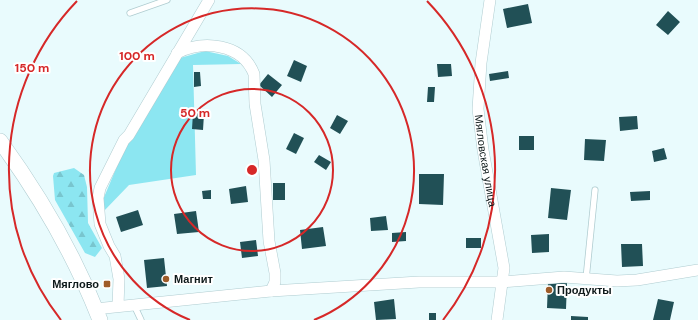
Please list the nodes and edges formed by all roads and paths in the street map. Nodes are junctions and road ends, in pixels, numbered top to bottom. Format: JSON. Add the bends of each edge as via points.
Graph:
{"nodes":[{"id":1,"x":167,"y":0,"type":"edge"},
{"id":2,"x":209,"y":0,"type":"edge"},
{"id":3,"x":490,"y":0,"type":"edge"},
{"id":4,"x":130,"y":12,"type":"dead end"},
{"id":5,"x":177,"y":53,"type":"junction"},
{"id":6,"x":4,"y":149,"type":"edge"},
{"id":7,"x":595,"y":190,"type":"dead end"},
{"id":8,"x":698,"y":270,"type":"edge"},
{"id":9,"x":586,"y":279,"type":"junction"},
{"id":10,"x":502,"y":282,"type":"junction"},
{"id":11,"x":272,"y":291,"type":"junction"},
{"id":12,"x":134,"y":305,"type":"junction"},
{"id":13,"x":118,"y":306,"type":"junction"},
{"id":14,"x":98,"y":315,"type":"edge"},
{"id":15,"x":141,"y":320,"type":"edge"},
{"id":16,"x":496,"y":320,"type":"edge"}],
"edges":[{"from":1,"to":4,"type":"lane"},
{"from":2,"to":5,"type":"street"},
{"from":3,"to":10,"type":"street","name":"Мягловская улица","via":[[481,63],[478,109],[504,268]]},
{"from":5,"to":11,"type":"street","via":[[195,47],[223,46],[235,52],[252,68],[256,116],[264,160],[269,241],[275,273]]},
{"from":5,"to":13,"type":"street","via":[[124,140],[100,188],[100,224],[115,256],[119,279]]},
{"from":6,"to":14,"type":"main road","via":[[27,180],[56,229],[79,270]]},
{"from":7,"to":9,"type":"lane"},
{"from":8,"to":9,"type":"street","via":[[637,280]]},
{"from":9,"to":10,"type":"street","via":[[557,277]]},
{"from":10,"to":11,"type":"street","via":[[419,282]]},
{"from":10,"to":16,"type":"street","name":"Мягловская улица"},
{"from":11,"to":12,"type":"street"},
{"from":12,"to":13,"type":"street"},
{"from":12,"to":15,"type":"lane"},
{"from":13,"to":14,"type":"street"}]}
